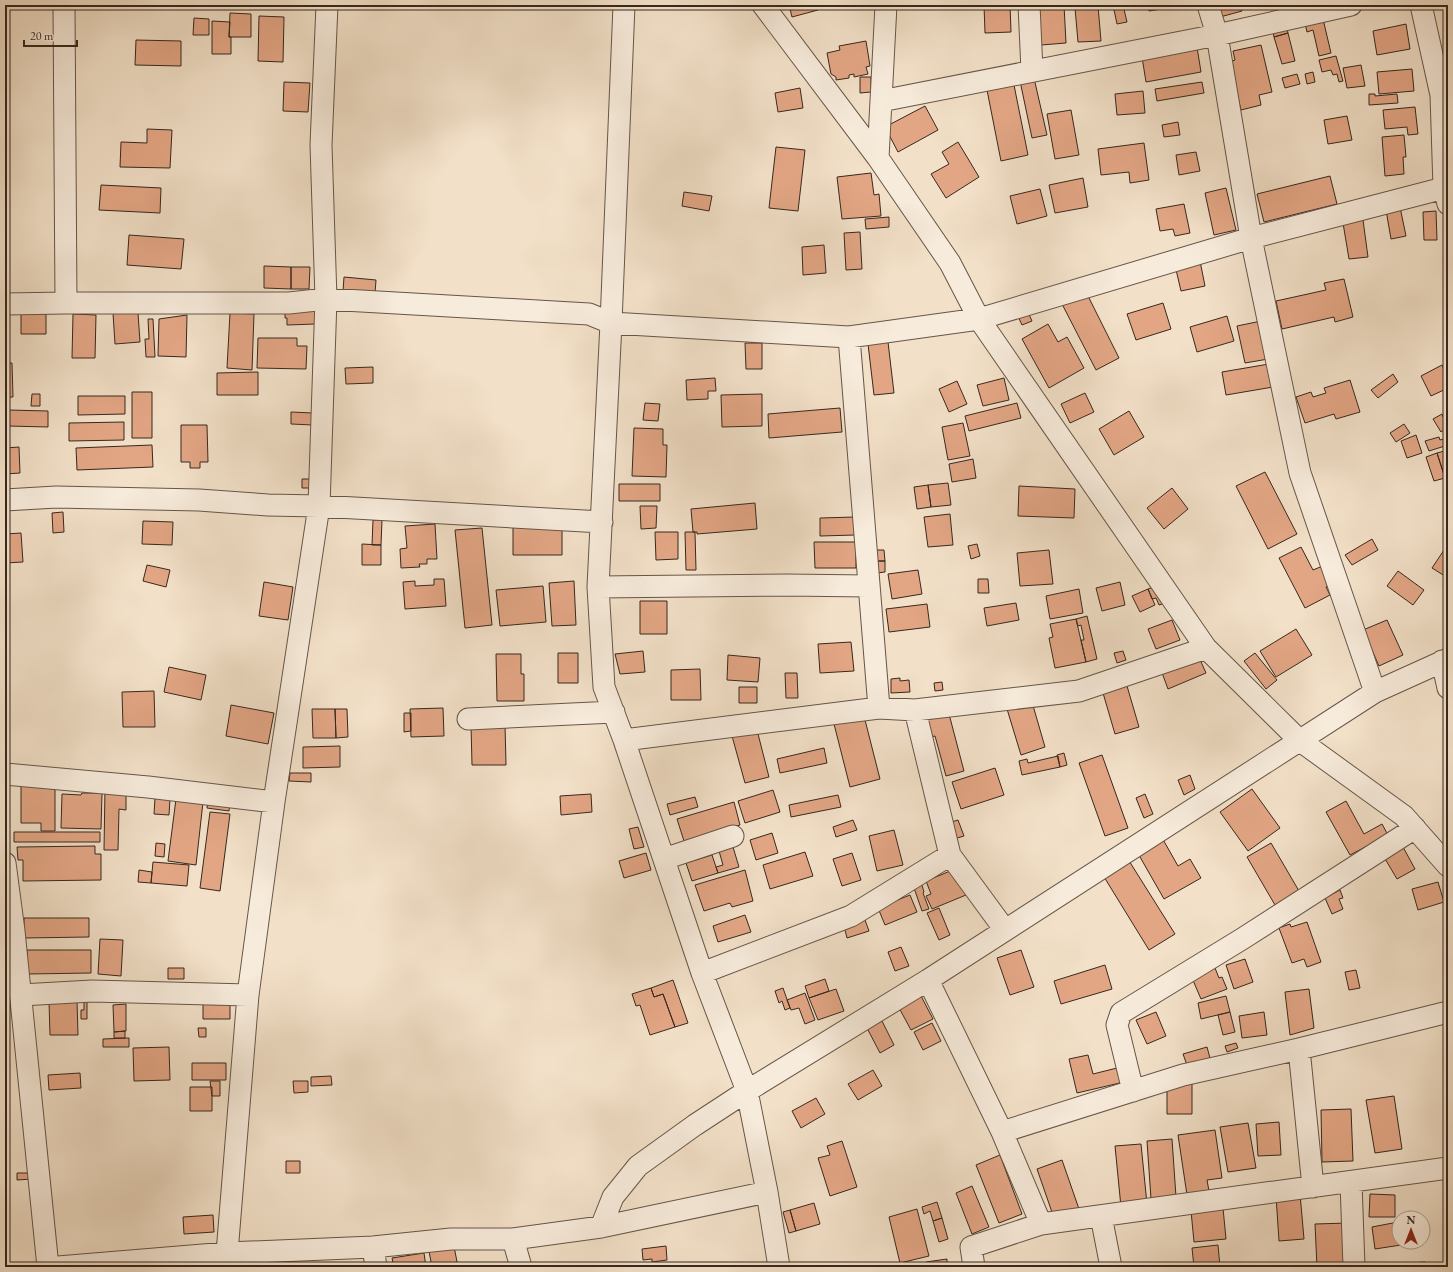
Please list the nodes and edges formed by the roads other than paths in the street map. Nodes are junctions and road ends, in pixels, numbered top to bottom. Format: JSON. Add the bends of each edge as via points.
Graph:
{"nodes":[{"id":1,"x":64,"y":5,"type":"edge"},
{"id":2,"x":328,"y":5,"type":"edge"},
{"id":3,"x":624,"y":5,"type":"edge"},
{"id":4,"x":763,"y":5,"type":"edge"},
{"id":5,"x":886,"y":5,"type":"edge"},
{"id":6,"x":1029,"y":5,"type":"edge"},
{"id":7,"x":1208,"y":5,"type":"edge"},
{"id":8,"x":1351,"y":5,"type":"edge"},
{"id":9,"x":1421,"y":5,"type":"edge"},
{"id":10,"x":1217,"y":34,"type":"junction"},
{"id":11,"x":1032,"y":71,"type":"junction"},
{"id":12,"x":1445,"y":95,"type":"edge"},
{"id":13,"x":881,"y":101,"type":"junction"},
{"id":14,"x":878,"y":158,"type":"junction"},
{"id":15,"x":1446,"y":196,"type":"edge"},
{"id":16,"x":1251,"y":238,"type":"junction"},
{"id":17,"x":326,"y":298,"type":"junction"},
{"id":18,"x":66,"y":303,"type":"junction"},
{"id":19,"x":5,"y":304,"type":"edge"},
{"id":20,"x":979,"y":319,"type":"junction"},
{"id":21,"x":611,"y":323,"type":"junction"},
{"id":22,"x":849,"y":338,"type":"junction"},
{"id":23,"x":5,"y":500,"type":"edge"},
{"id":24,"x":319,"y":506,"type":"junction"},
{"id":25,"x":602,"y":522,"type":"junction"},
{"id":26,"x":868,"y":586,"type":"junction"},
{"id":27,"x":598,"y":587,"type":"junction"},
{"id":28,"x":1206,"y":648,"type":"junction"},
{"id":29,"x":1445,"y":660,"type":"edge"},
{"id":30,"x":1448,"y":688,"type":"edge"},
{"id":31,"x":1375,"y":692,"type":"junction"},
{"id":32,"x":879,"y":708,"type":"junction"},
{"id":33,"x":916,"y":710,"type":"junction"},
{"id":34,"x":614,"y":712,"type":"junction"},
{"id":35,"x":468,"y":720,"type":"dead end"},
{"id":36,"x":624,"y":740,"type":"junction"},
{"id":37,"x":1299,"y":740,"type":"junction"},
{"id":38,"x":5,"y":774,"type":"edge"},
{"id":39,"x":274,"y":802,"type":"junction"},
{"id":40,"x":1418,"y":832,"type":"junction"},
{"id":41,"x":733,"y":836,"type":"dead end"},
{"id":42,"x":1448,"y":851,"type":"edge"},
{"id":43,"x":950,"y":855,"type":"junction"},
{"id":44,"x":664,"y":859,"type":"junction"},
{"id":45,"x":5,"y":863,"type":"edge"},
{"id":46,"x":1448,"y":866,"type":"edge"},
{"id":47,"x":1005,"y":930,"type":"junction"},
{"id":48,"x":702,"y":973,"type":"junction"},
{"id":49,"x":928,"y":980,"type":"junction"},
{"id":50,"x":20,"y":995,"type":"junction"},
{"id":51,"x":248,"y":995,"type":"junction"},
{"id":52,"x":1448,"y":1012,"type":"edge"},
{"id":53,"x":1299,"y":1049,"type":"junction"},
{"id":54,"x":747,"y":1091,"type":"junction"},
{"id":55,"x":1133,"y":1091,"type":"junction"},
{"id":56,"x":1002,"y":1132,"type":"junction"},
{"id":57,"x":1448,"y":1168,"type":"edge"},
{"id":58,"x":1351,"y":1182,"type":"junction"},
{"id":59,"x":1312,"y":1187,"type":"junction"},
{"id":60,"x":767,"y":1192,"type":"junction"},
{"id":61,"x":1101,"y":1216,"type":"junction"},
{"id":62,"x":1041,"y":1224,"type":"junction"},
{"id":63,"x":601,"y":1227,"type":"junction"},
{"id":64,"x":514,"y":1239,"type":"junction"},
{"id":65,"x":373,"y":1247,"type":"junction"},
{"id":66,"x":227,"y":1253,"type":"junction"},
{"id":67,"x":48,"y":1267,"type":"edge"},
{"id":68,"x":58,"y":1267,"type":"edge"},
{"id":69,"x":376,"y":1267,"type":"edge"},
{"id":70,"x":521,"y":1267,"type":"edge"},
{"id":71,"x":779,"y":1267,"type":"edge"},
{"id":72,"x":974,"y":1267,"type":"edge"},
{"id":73,"x":1111,"y":1267,"type":"edge"},
{"id":74,"x":1354,"y":1267,"type":"edge"}],
"edges":[{"from":1,"to":18,"type":"street"},
{"from":2,"to":17,"type":"street","via":[[321,145]]},
{"from":3,"to":21,"type":"street"},
{"from":4,"to":14,"type":"street"},
{"from":5,"to":13,"type":"street"},
{"from":6,"to":11,"type":"street"},
{"from":7,"to":10,"type":"street"},
{"from":8,"to":10,"type":"street"},
{"from":9,"to":12,"type":"street"},
{"from":10,"to":11,"type":"street"},
{"from":10,"to":16,"type":"street"},
{"from":11,"to":13,"type":"street"},
{"from":12,"to":15,"type":"street"},
{"from":13,"to":14,"type":"street"},
{"from":14,"to":20,"type":"street","via":[[950,263]]},
{"from":15,"to":16,"type":"street"},
{"from":16,"to":20,"type":"street"},
{"from":16,"to":31,"type":"street","via":[[1300,473]]},
{"from":17,"to":18,"type":"street","via":[[289,303]]},
{"from":17,"to":21,"type":"street","via":[[589,314]]},
{"from":17,"to":24,"type":"street"},
{"from":18,"to":19,"type":"street"},
{"from":20,"to":22,"type":"street"},
{"from":20,"to":28,"type":"street"},
{"from":21,"to":22,"type":"street"},
{"from":21,"to":25,"type":"street"},
{"from":22,"to":26,"type":"street"},
{"from":23,"to":24,"type":"street","via":[[56,497]]},
{"from":24,"to":25,"type":"street"},
{"from":24,"to":39,"type":"street"},
{"from":25,"to":27,"type":"street"},
{"from":26,"to":27,"type":"street"},
{"from":26,"to":32,"type":"street"},
{"from":27,"to":34,"type":"street","via":[[604,687]]},
{"from":28,"to":33,"type":"street","via":[[1079,691]]},
{"from":28,"to":37,"type":"street"},
{"from":29,"to":30,"type":"street"},
{"from":29,"to":31,"type":"street"},
{"from":31,"to":37,"type":"street"},
{"from":32,"to":33,"type":"street"},
{"from":32,"to":36,"type":"street"},
{"from":33,"to":43,"type":"street"},
{"from":34,"to":35,"type":"street"},
{"from":34,"to":36,"type":"street"},
{"from":36,"to":44,"type":"street"},
{"from":37,"to":40,"type":"street","via":[[1404,816]]},
{"from":37,"to":47,"type":"street"},
{"from":38,"to":39,"type":"street"},
{"from":39,"to":51,"type":"street"},
{"from":40,"to":42,"type":"street"},
{"from":40,"to":46,"type":"street"},
{"from":40,"to":55,"type":"street","via":[[1121,1013],[1117,1025]]},
{"from":41,"to":44,"type":"street"},
{"from":43,"to":47,"type":"street"},
{"from":43,"to":48,"type":"street","via":[[851,916]]},
{"from":44,"to":48,"type":"street"},
{"from":45,"to":50,"type":"street"},
{"from":47,"to":49,"type":"street"},
{"from":48,"to":54,"type":"street"},
{"from":49,"to":54,"type":"street"},
{"from":49,"to":56,"type":"street"},
{"from":50,"to":51,"type":"street","via":[[92,991]]},
{"from":50,"to":67,"type":"street"},
{"from":51,"to":66,"type":"street"},
{"from":52,"to":53,"type":"street"},
{"from":53,"to":55,"type":"street","via":[[1184,1075]]},
{"from":53,"to":59,"type":"street"},
{"from":54,"to":60,"type":"street"},
{"from":54,"to":63,"type":"street","via":[[638,1166],[613,1197]]},
{"from":55,"to":56,"type":"street"},
{"from":56,"to":62,"type":"street"},
{"from":57,"to":58,"type":"street"},
{"from":58,"to":59,"type":"street"},
{"from":58,"to":74,"type":"street"},
{"from":59,"to":61,"type":"street"},
{"from":60,"to":63,"type":"street"},
{"from":60,"to":71,"type":"street"},
{"from":61,"to":62,"type":"street"},
{"from":61,"to":73,"type":"street"},
{"from":62,"to":72,"type":"street","via":[[971,1247]]},
{"from":63,"to":64,"type":"street"},
{"from":64,"to":65,"type":"street","via":[[450,1239]]},
{"from":64,"to":70,"type":"street"},
{"from":65,"to":66,"type":"street"},
{"from":65,"to":69,"type":"street"},
{"from":66,"to":68,"type":"street"}]}
